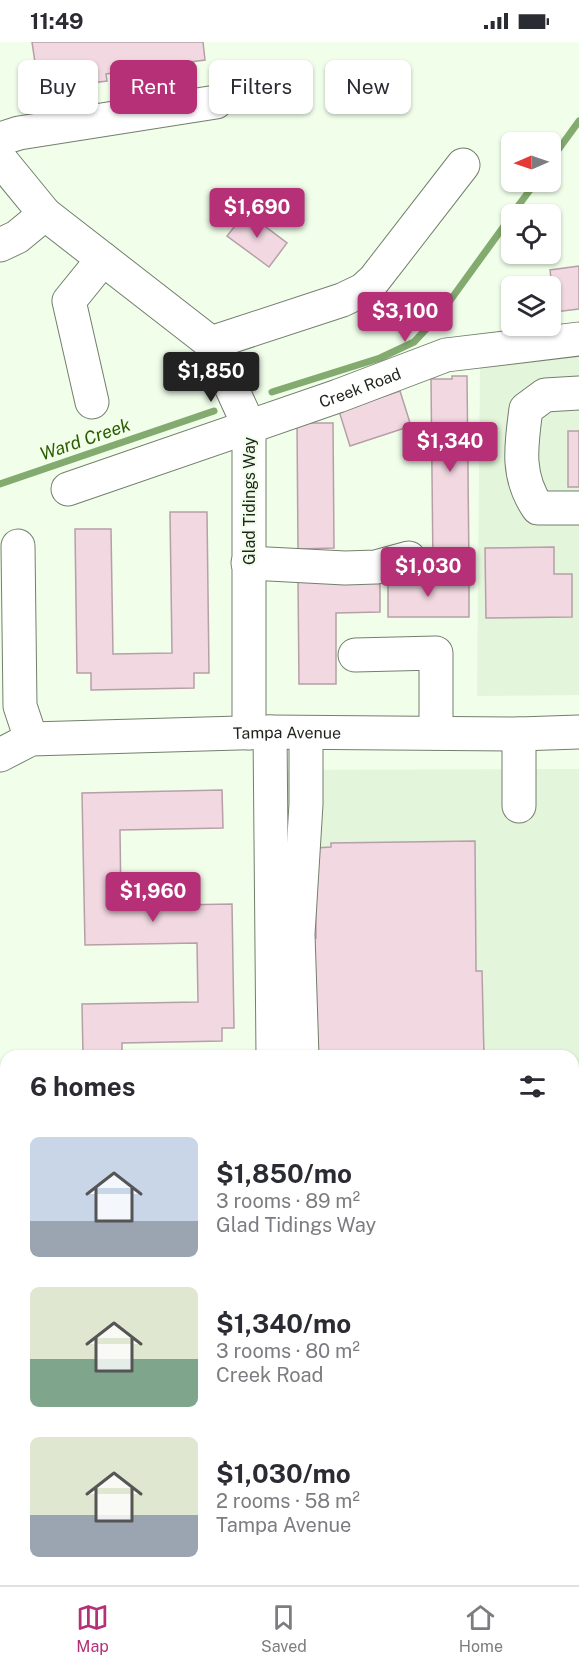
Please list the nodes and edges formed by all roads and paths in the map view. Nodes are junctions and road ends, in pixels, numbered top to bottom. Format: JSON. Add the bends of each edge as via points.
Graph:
{"nodes":[{"id":1,"x":209,"y":103,"type":"edge"},
{"id":2,"x":0,"y":156,"type":"edge"},
{"id":3,"x":463,"y":165,"type":"dead end"},
{"id":4,"x":45,"y":214,"type":"junction"},
{"id":5,"x":0,"y":244,"type":"edge"},
{"id":6,"x":103,"y":259,"type":"junction"},
{"id":7,"x":579,"y":339,"type":"edge"},
{"id":8,"x":211,"y":343,"type":"junction"},
{"id":9,"x":579,"y":393,"type":"edge"},
{"id":10,"x":92,"y":402,"type":"dead end"},
{"id":11,"x":249,"y":426,"type":"junction"},
{"id":12,"x":68,"y":489,"type":"dead end"},
{"id":13,"x":579,"y":508,"type":"edge"},
{"id":14,"x":18,"y":546,"type":"dead end"},
{"id":15,"x":409,"y":558,"type":"dead end"},
{"id":16,"x":248,"y":563,"type":"junction"},
{"id":17,"x":355,"y":654,"type":"dead end"},
{"id":18,"x":579,"y":732,"type":"edge"},
{"id":19,"x":259,"y":733,"type":"junction"},
{"id":20,"x":306,"y":733,"type":"junction"},
{"id":21,"x":436,"y":733,"type":"junction"},
{"id":22,"x":519,"y":734,"type":"junction"},
{"id":23,"x":31,"y":739,"type":"junction"},
{"id":24,"x":0,"y":755,"type":"edge"},
{"id":25,"x":519,"y":806,"type":"dead end"},
{"id":26,"x":273,"y":1050,"type":"edge"},
{"id":27,"x":302,"y":1050,"type":"edge"}],
"edges":[{"from":1,"to":2,"type":"street","via":[[19,133]]},
{"from":2,"to":4,"type":"street","name":"Glad Tidings Way"},
{"from":3,"to":8,"type":"street","via":[[363,290]]},
{"from":4,"to":5,"type":"street","via":[[17,237]]},
{"from":4,"to":6,"type":"street","name":"Glad Tidings Way"},
{"from":6,"to":8,"type":"street","name":"Glad Tidings Way"},
{"from":6,"to":10,"type":"street","via":[[69,302]]},
{"from":7,"to":11,"type":"street","name":"Creek Road","via":[[446,355]]},
{"from":8,"to":11,"type":"street","name":"Glad Tidings Way"},
{"from":9,"to":13,"type":"street","via":[[544,395],[526,409],[521,447],[525,490],[538,508]]},
{"from":11,"to":12,"type":"street","name":"Creek Road"},
{"from":11,"to":16,"type":"street","name":"Glad Tidings Way"},
{"from":14,"to":23,"type":"street","via":[[20,706]]},
{"from":15,"to":16,"type":"street","via":[[356,568]]},
{"from":16,"to":19,"type":"street","name":"Glad Tidings Way"},
{"from":17,"to":21,"type":"street","via":[[436,653]]},
{"from":18,"to":22,"type":"street","name":"Tampa Avenue"},
{"from":19,"to":20,"type":"street","name":"Tampa Avenue"},
{"from":19,"to":23,"type":"street","name":"Tampa Avenue"},
{"from":19,"to":26,"type":"street","name":"Glad Tidings Way"},
{"from":20,"to":21,"type":"street","name":"Tampa Avenue"},
{"from":20,"to":27,"type":"street","via":[[298,934]]},
{"from":21,"to":22,"type":"street","name":"Tampa Avenue"},
{"from":22,"to":25,"type":"street"},
{"from":23,"to":24,"type":"street","name":"Tampa Avenue"}]}
